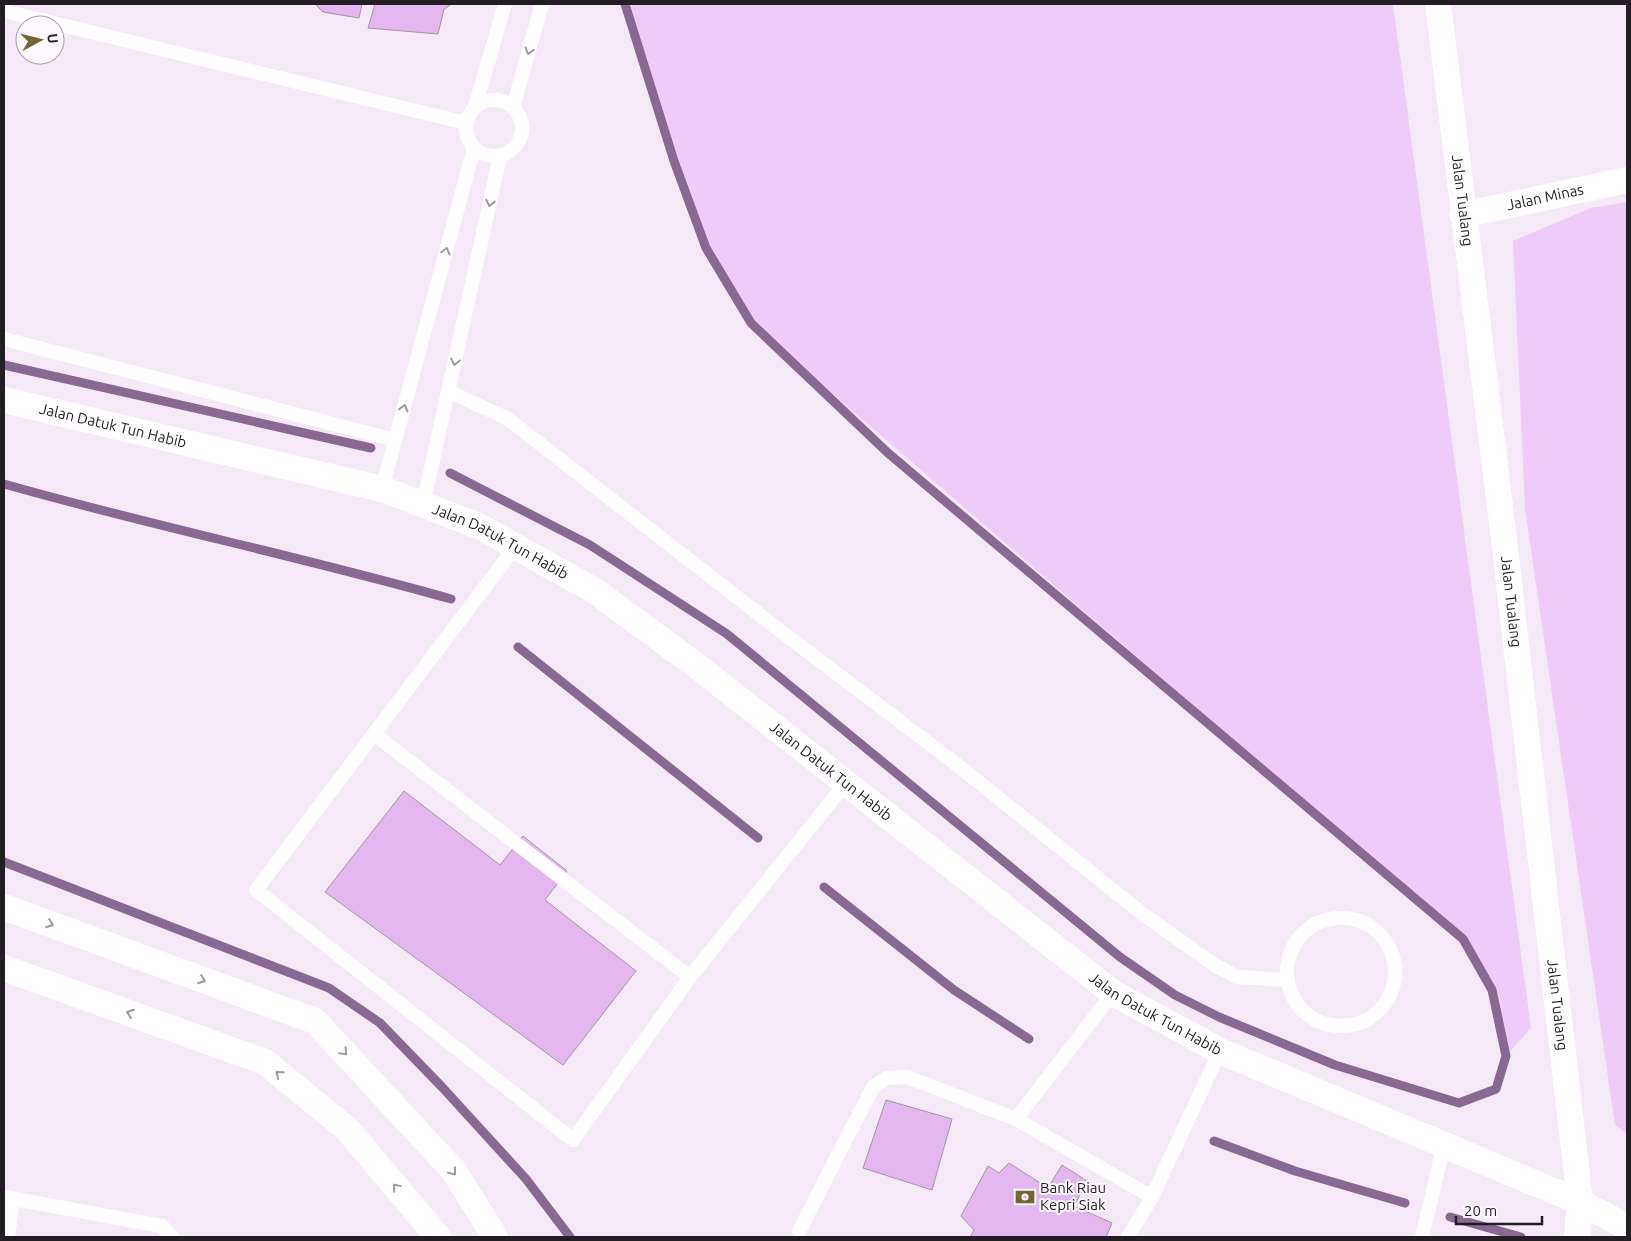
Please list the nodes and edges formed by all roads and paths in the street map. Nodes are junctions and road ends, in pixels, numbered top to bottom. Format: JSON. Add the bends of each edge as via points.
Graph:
{"nodes":[{"id":1,"x":505,"y":4,"type":"edge"},
{"id":2,"x":542,"y":4,"type":"edge"},
{"id":3,"x":1438,"y":4,"type":"edge"},
{"id":4,"x":4,"y":11,"type":"edge"},
{"id":5,"x":475,"y":107,"type":"junction"},
{"id":6,"x":513,"y":107,"type":"junction"},
{"id":7,"x":466,"y":123,"type":"junction"},
{"id":8,"x":474,"y":148,"type":"junction"},
{"id":9,"x":500,"y":156,"type":"junction"},
{"id":10,"x":1627,"y":180,"type":"edge"},
{"id":11,"x":1462,"y":215,"type":"junction"},
{"id":12,"x":4,"y":339,"type":"edge"},
{"id":13,"x":448,"y":391,"type":"junction"},
{"id":14,"x":4,"y":400,"type":"edge"},
{"id":15,"x":395,"y":440,"type":"junction"},
{"id":16,"x":382,"y":489,"type":"junction"},
{"id":17,"x":423,"y":505,"type":"junction"},
{"id":18,"x":516,"y":546,"type":"junction"},
{"id":19,"x":374,"y":734,"type":"junction"},
{"id":20,"x":845,"y":784,"type":"junction"},
{"id":21,"x":4,"y":907,"type":"edge"},
{"id":22,"x":4,"y":968,"type":"edge"},
{"id":23,"x":690,"y":977,"type":"junction"},
{"id":24,"x":1288,"y":980,"type":"junction"},
{"id":25,"x":1113,"y":993,"type":"junction"},
{"id":26,"x":1220,"y":1050,"type":"junction"},
{"id":27,"x":1016,"y":1119,"type":"junction"},
{"id":28,"x":1444,"y":1145,"type":"junction"},
{"id":29,"x":1152,"y":1196,"type":"junction"},
{"id":30,"x":9,"y":1198,"type":"edge"},
{"id":31,"x":1580,"y":1202,"type":"junction"},
{"id":32,"x":1627,"y":1226,"type":"edge"},
{"id":33,"x":799,"y":1231,"type":"dead end"},
{"id":34,"x":8,"y":1237,"type":"edge"},
{"id":35,"x":172,"y":1237,"type":"edge"},
{"id":36,"x":438,"y":1237,"type":"edge"},
{"id":37,"x":495,"y":1237,"type":"edge"},
{"id":38,"x":1128,"y":1237,"type":"edge"},
{"id":39,"x":1422,"y":1237,"type":"edge"},
{"id":40,"x":1577,"y":1237,"type":"edge"}],
"edges":[{"from":1,"to":5,"type":"lane"},
{"from":2,"to":6,"type":"lane","one_way":true},
{"from":3,"to":11,"type":"street","name":"Jalan Tualang"},
{"from":4,"to":7,"type":"lane"},
{"from":5,"to":6,"type":"lane","via":[[482,102],[498,100]]},
{"from":5,"to":7,"type":"lane"},
{"from":6,"to":9,"type":"lane","via":[[522,131],[515,147]]},
{"from":7,"to":8,"type":"lane","via":[[468,141]]},
{"from":8,"to":9,"type":"lane","via":[[491,156]]},
{"from":15,"to":8,"type":"lane","one_way":true},
{"from":9,"to":13,"type":"lane","one_way":true},
{"from":10,"to":11,"type":"street","name":"Jalan Minas"},
{"from":11,"to":31,"type":"street","name":"Jalan Tualang","via":[[1502,522]]},
{"from":12,"to":15,"type":"lane"},
{"from":13,"to":17,"type":"lane"},
{"from":13,"to":24,"type":"lane","via":[[508,419],[960,766],[1140,912],[1216,966],[1237,977]]},
{"from":14,"to":16,"type":"street","name":"Jalan Datuk Tun Habib"},
{"from":15,"to":16,"type":"lane"},
{"from":16,"to":17,"type":"street","name":"Jalan Datuk Tun Habib"},
{"from":17,"to":18,"type":"street","name":"Jalan Datuk Tun Habib","via":[[479,526]]},
{"from":18,"to":19,"type":"lane"},
{"from":18,"to":20,"type":"street","name":"Jalan Datuk Tun Habib","via":[[602,597],[698,666]]},
{"from":19,"to":23,"type":"lane"},
{"from":19,"to":23,"type":"lane","via":[[256,890],[573,1140]]},
{"from":20,"to":23,"type":"lane"},
{"from":20,"to":25,"type":"street","name":"Jalan Datuk Tun Habib"},
{"from":21,"to":37,"type":"street","one_way":true,"via":[[315,1021],[454,1172]]},
{"from":36,"to":22,"type":"street","one_way":true,"via":[[347,1129],[264,1062]]},
{"from":24,"to":24,"type":"lane","via":[[1289,955],[1297,939],[1310,927],[1326,920],[1344,917],[1376,931],[1388,944],[1394,961],[1390,996],[1379,1011],[1364,1021],[1347,1026],[1329,1025],[1313,1018],[1299,1006]]},
{"from":25,"to":26,"type":"street","name":"Jalan Datuk Tun Habib"},
{"from":25,"to":27,"type":"lane"},
{"from":26,"to":28,"type":"street","name":"Jalan Datuk Tun Habib"},
{"from":26,"to":29,"type":"lane"},
{"from":27,"to":29,"type":"lane"},
{"from":27,"to":33,"type":"lane","via":[[907,1077],[887,1078],[873,1087]]},
{"from":28,"to":31,"type":"street","name":"Jalan Datuk Tun Habib"},
{"from":28,"to":39,"type":"lane"},
{"from":29,"to":38,"type":"lane"},
{"from":30,"to":34,"type":"lane"},
{"from":30,"to":35,"type":"lane","via":[[162,1226]]},
{"from":31,"to":32,"type":"street","name":"Jalan Datuk Tun Habib"},
{"from":31,"to":40,"type":"street","name":"Jalan Tualang"}]}
